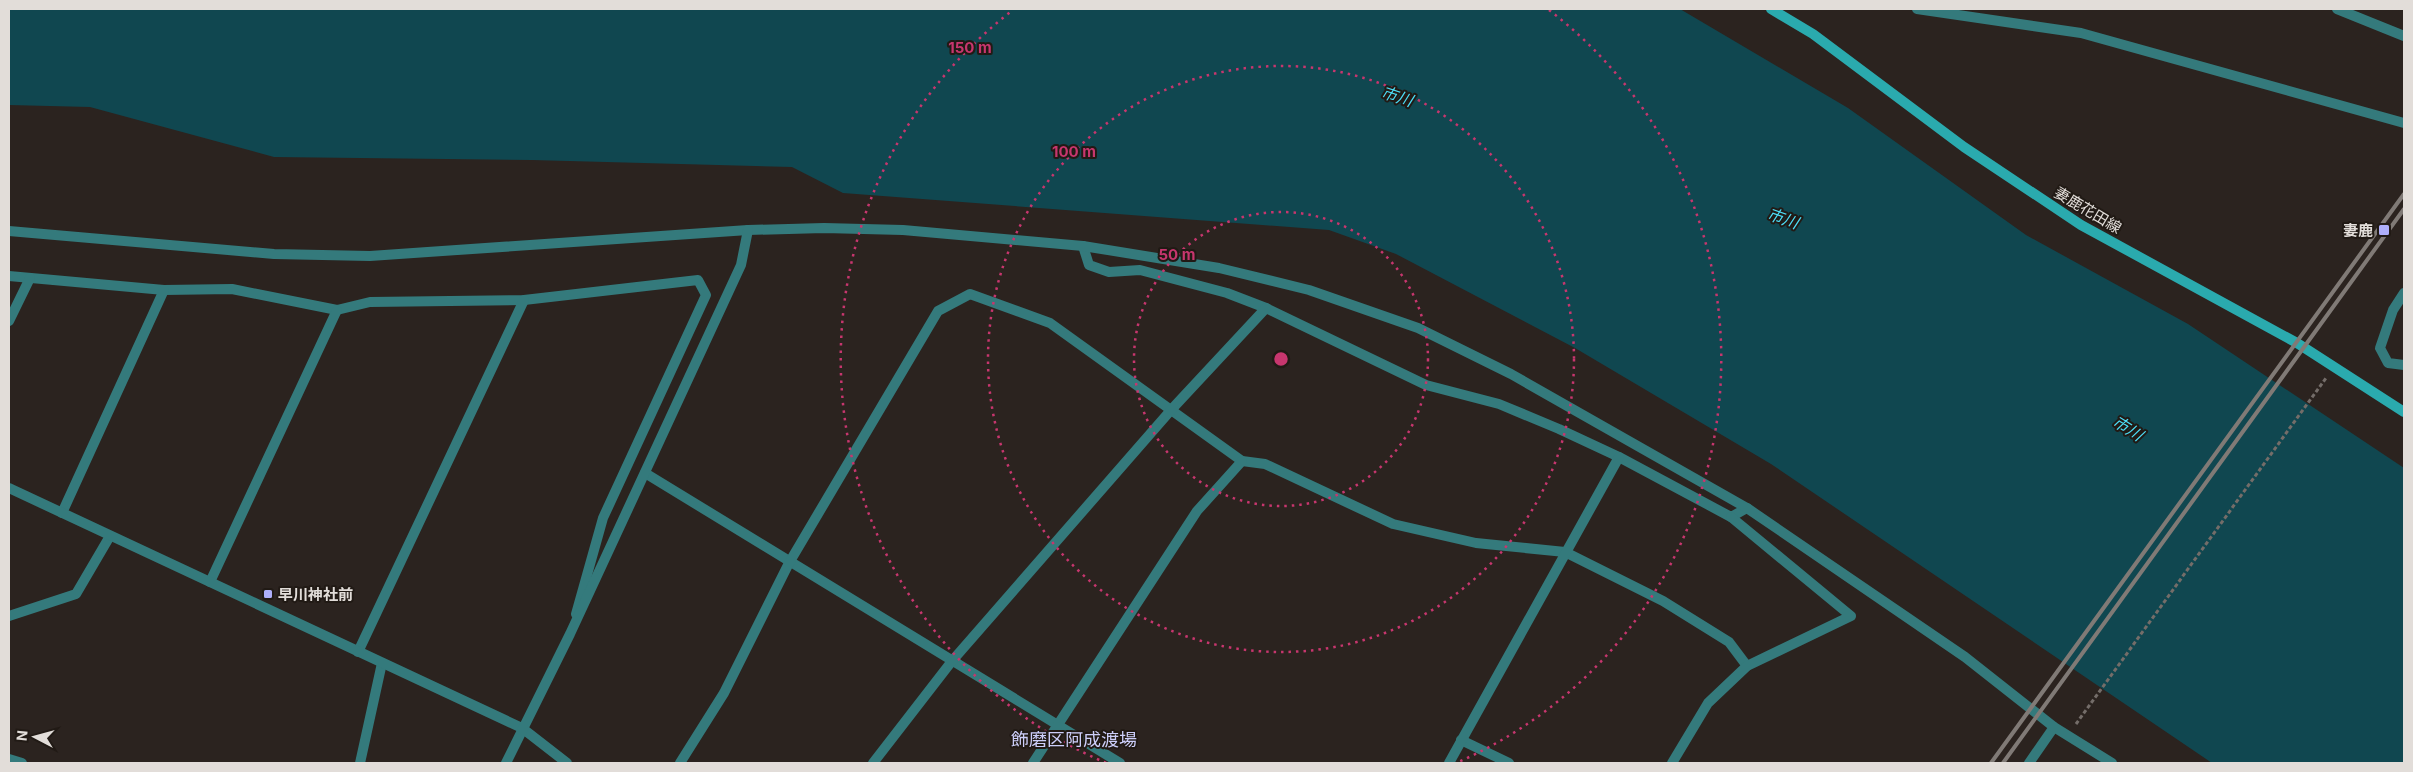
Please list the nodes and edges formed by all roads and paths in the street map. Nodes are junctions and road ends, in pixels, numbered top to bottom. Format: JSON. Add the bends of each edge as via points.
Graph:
{"nodes":[{"id":1,"x":1771,"y":9,"type":"edge"},
{"id":2,"x":1917,"y":9,"type":"edge"},
{"id":3,"x":2337,"y":9,"type":"edge"},
{"id":4,"x":2358,"y":13,"type":"edge"},
{"id":5,"x":2404,"y":36,"type":"edge"},
{"id":6,"x":2404,"y":123,"type":"edge"},
{"id":7,"x":748,"y":230,"type":"junction"},
{"id":8,"x":9,"y":231,"type":"edge"},
{"id":9,"x":1083,"y":246,"type":"junction"},
{"id":10,"x":9,"y":276,"type":"edge"},
{"id":11,"x":30,"y":278,"type":"junction"},
{"id":12,"x":164,"y":290,"type":"junction"},
{"id":13,"x":2404,"y":293,"type":"edge"},
{"id":14,"x":524,"y":300,"type":"junction"},
{"id":15,"x":1266,"y":308,"type":"junction"},
{"id":16,"x":337,"y":310,"type":"junction"},
{"id":17,"x":9,"y":321,"type":"edge"},
{"id":18,"x":2404,"y":365,"type":"edge"},
{"id":19,"x":2334,"y":367,"type":"junction"},
{"id":20,"x":1171,"y":410,"type":"junction"},
{"id":21,"x":2404,"y":412,"type":"edge"},
{"id":22,"x":1619,"y":457,"type":"junction"},
{"id":23,"x":1242,"y":462,"type":"junction"},
{"id":24,"x":645,"y":473,"type":"junction"},
{"id":25,"x":9,"y":488,"type":"edge"},
{"id":26,"x":1747,"y":508,"type":"junction"},
{"id":27,"x":62,"y":513,"type":"junction"},
{"id":28,"x":1731,"y":517,"type":"junction"},
{"id":29,"x":110,"y":536,"type":"junction"},
{"id":30,"x":1565,"y":552,"type":"junction"},
{"id":31,"x":789,"y":563,"type":"junction"},
{"id":32,"x":210,"y":582,"type":"junction"},
{"id":33,"x":9,"y":616,"type":"edge"},
{"id":34,"x":570,"y":634,"type":"junction"},
{"id":35,"x":358,"y":652,"type":"junction"},
{"id":36,"x":952,"y":661,"type":"junction"},
{"id":37,"x":382,"y":663,"type":"junction"},
{"id":38,"x":1747,"y":666,"type":"junction"},
{"id":39,"x":1058,"y":727,"type":"junction"},
{"id":40,"x":2054,"y":727,"type":"junction"},
{"id":41,"x":522,"y":728,"type":"junction"},
{"id":42,"x":2067,"y":737,"type":"junction"},
{"id":43,"x":1461,"y":740,"type":"junction"},
{"id":44,"x":9,"y":759,"type":"edge"},
{"id":45,"x":22,"y":763,"type":"edge"},
{"id":46,"x":360,"y":763,"type":"edge"},
{"id":47,"x":506,"y":763,"type":"edge"},
{"id":48,"x":567,"y":763,"type":"edge"},
{"id":49,"x":680,"y":763,"type":"edge"},
{"id":50,"x":873,"y":763,"type":"edge"},
{"id":51,"x":1033,"y":763,"type":"edge"},
{"id":52,"x":1120,"y":763,"type":"edge"},
{"id":53,"x":1449,"y":763,"type":"edge"},
{"id":54,"x":1509,"y":763,"type":"edge"},
{"id":55,"x":1672,"y":763,"type":"edge"},
{"id":56,"x":2030,"y":763,"type":"edge"},
{"id":57,"x":2112,"y":763,"type":"edge"}],
"edges":[{"from":1,"to":19,"type":"main road","name":"妻鹿花田線","via":[[1813,34],[1964,148],[2081,225],[2297,343]]},
{"from":2,"to":6,"type":"street","via":[[2082,32]]},
{"from":3,"to":4,"type":"street"},
{"from":4,"to":5,"type":"street"},
{"from":7,"to":8,"type":"street","via":[[370,256],[274,254]]},
{"from":7,"to":9,"type":"street","via":[[903,230]]},
{"from":7,"to":24,"type":"street","via":[[741,265]]},
{"from":9,"to":15,"type":"street","via":[[1089,265],[1109,272],[1140,270],[1227,293]]},
{"from":9,"to":26,"type":"street","via":[[1219,268],[1300,288],[1418,328],[1512,374]]},
{"from":10,"to":11,"type":"street"},
{"from":11,"to":12,"type":"street"},
{"from":11,"to":17,"type":"street"},
{"from":12,"to":16,"type":"street","via":[[232,289]]},
{"from":12,"to":27,"type":"street"},
{"from":13,"to":18,"type":"street","via":[[2392,310],[2380,348],[2388,363]]},
{"from":14,"to":16,"type":"street","via":[[370,302]]},
{"from":14,"to":34,"type":"street","via":[[698,280],[706,295],[603,518]]},
{"from":14,"to":35,"type":"street"},
{"from":15,"to":20,"type":"street"},
{"from":15,"to":22,"type":"street","via":[[1426,385],[1499,404]]},
{"from":16,"to":32,"type":"street"},
{"from":19,"to":21,"type":"main road","name":"妻鹿花田線"},
{"from":19,"to":42,"type":"path"},
{"from":20,"to":23,"type":"street"},
{"from":20,"to":31,"type":"street","via":[[1050,323],[970,294],[938,311]]},
{"from":20,"to":36,"type":"street"},
{"from":22,"to":28,"type":"street"},
{"from":22,"to":30,"type":"street"},
{"from":23,"to":30,"type":"street","via":[[1265,464],[1393,524],[1476,543]]},
{"from":23,"to":39,"type":"street","via":[[1197,511]]},
{"from":24,"to":31,"type":"street"},
{"from":24,"to":34,"type":"street"},
{"from":25,"to":27,"type":"street"},
{"from":26,"to":28,"type":"street"},
{"from":26,"to":40,"type":"street","via":[[1965,657]]},
{"from":27,"to":29,"type":"street"},
{"from":28,"to":38,"type":"street","via":[[1852,616]]},
{"from":29,"to":32,"type":"street"},
{"from":29,"to":33,"type":"street","via":[[76,594]]},
{"from":30,"to":38,"type":"street","via":[[1663,601],[1729,642]]},
{"from":30,"to":43,"type":"street"},
{"from":31,"to":36,"type":"street"},
{"from":31,"to":49,"type":"street","via":[[724,693]]},
{"from":32,"to":35,"type":"street"},
{"from":34,"to":41,"type":"street"},
{"from":35,"to":37,"type":"street"},
{"from":36,"to":39,"type":"street"},
{"from":36,"to":50,"type":"street"},
{"from":37,"to":41,"type":"street"},
{"from":37,"to":46,"type":"street"},
{"from":38,"to":55,"type":"street","via":[[1708,703]]},
{"from":39,"to":51,"type":"street"},
{"from":39,"to":52,"type":"street"},
{"from":40,"to":42,"type":"street"},
{"from":40,"to":56,"type":"street"},
{"from":41,"to":47,"type":"street"},
{"from":41,"to":48,"type":"street"},
{"from":42,"to":57,"type":"street"},
{"from":43,"to":53,"type":"street"},
{"from":43,"to":54,"type":"street"},
{"from":44,"to":45,"type":"street"}]}
